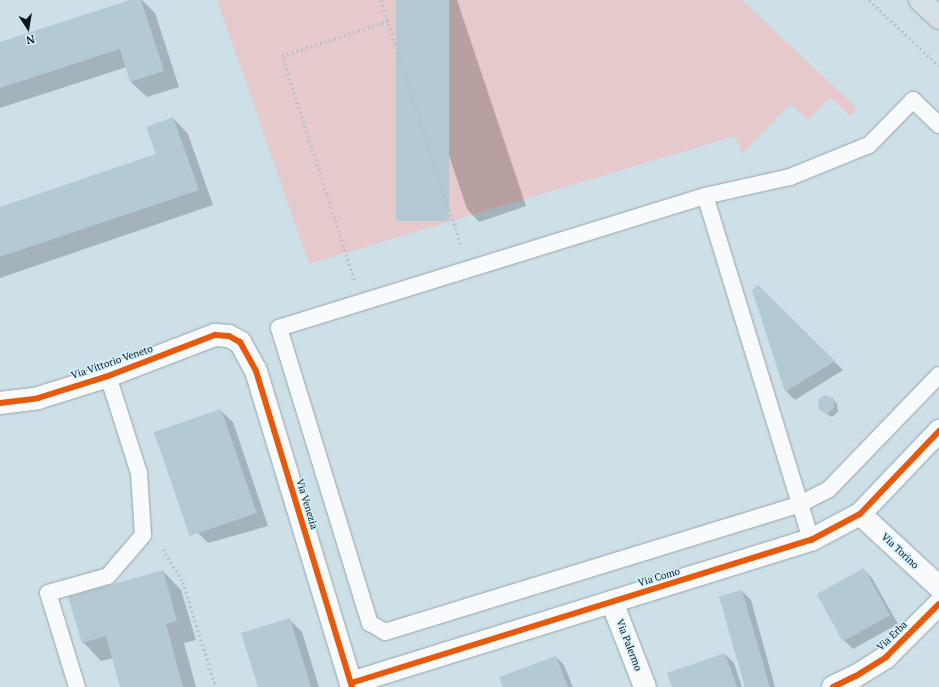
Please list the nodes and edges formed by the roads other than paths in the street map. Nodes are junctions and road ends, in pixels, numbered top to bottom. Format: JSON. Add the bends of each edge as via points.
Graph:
{"nodes":[{"id":1,"x":920,"y":0,"type":"edge"},
{"id":2,"x":939,"y":18,"type":"edge"},
{"id":3,"x":939,"y":125,"type":"edge"},
{"id":4,"x":705,"y":196,"type":"junction"},
{"id":5,"x":229,"y":336,"type":"joint"},
{"id":6,"x":939,"y":375,"type":"edge"},
{"id":7,"x":108,"y":376,"type":"junction"},
{"id":8,"x":0,"y":403,"type":"edge"},
{"id":9,"x":939,"y":431,"type":"edge"},
{"id":10,"x":800,"y":504,"type":"junction"},
{"id":11,"x":860,"y":514,"type":"junction"},
{"id":12,"x":811,"y":540,"type":"junction"},
{"id":13,"x":939,"y":587,"type":"edge"},
{"id":14,"x":612,"y":602,"type":"junction"},
{"id":15,"x":939,"y":604,"type":"edge"},
{"id":16,"x":351,"y":685,"type":"edge"},
{"id":17,"x":77,"y":687,"type":"edge"},
{"id":18,"x":645,"y":687,"type":"edge"},
{"id":19,"x":833,"y":687,"type":"edge"}],
"edges":[{"from":1,"to":2,"type":"main road"},
{"from":3,"to":4,"type":"lane","via":[[913,100],[868,145],[790,177]]},
{"from":4,"to":10,"type":"lane"},
{"from":4,"to":10,"type":"lane","via":[[279,328],[370,623],[385,632]]},
{"from":5,"to":7,"type":"street","name":"Via Vittorio Veneto","via":[[215,335]]},
{"from":5,"to":16,"type":"street","name":"Via Venezia","via":[[240,342],[256,371]]},
{"from":6,"to":10,"type":"lane","via":[[828,490]]},
{"from":7,"to":8,"type":"street","name":"Via Vittorio Veneto","via":[[38,398]]},
{"from":7,"to":17,"type":"lane","via":[[139,473],[143,535],[108,576],[48,594]]},
{"from":9,"to":11,"type":"street","name":"Via Como"},
{"from":10,"to":12,"type":"lane"},
{"from":11,"to":12,"type":"street","name":"Via Como"},
{"from":11,"to":13,"type":"street","name":"Via Torino"},
{"from":12,"to":14,"type":"street","name":"Via Como"},
{"from":14,"to":16,"type":"street","name":"Via Como"},
{"from":14,"to":18,"type":"street","name":"Via Palermo"},
{"from":15,"to":19,"type":"street","name":"Via Erba","via":[[886,657]]}]}
